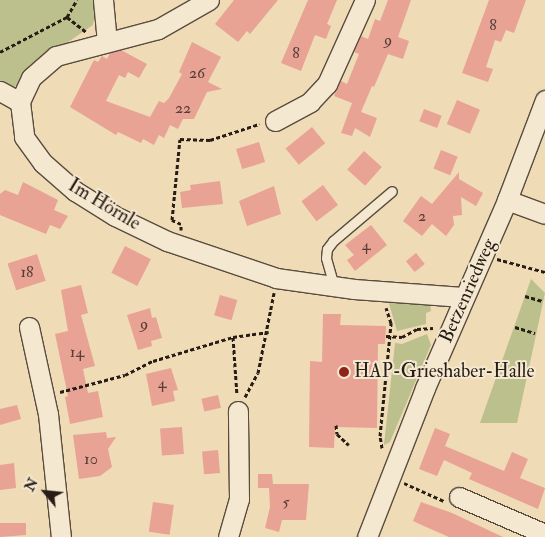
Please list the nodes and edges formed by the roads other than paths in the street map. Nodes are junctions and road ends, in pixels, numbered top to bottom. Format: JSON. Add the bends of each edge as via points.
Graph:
{"nodes":[{"id":1,"x":103,"y":0,"type":"edge"},
{"id":2,"x":209,"y":0,"type":"edge"},
{"id":3,"x":365,"y":0,"type":"edge"},
{"id":4,"x":107,"y":42,"type":"junction"},
{"id":5,"x":0,"y":90,"type":"edge"},
{"id":6,"x":545,"y":100,"type":"edge"},
{"id":7,"x":20,"y":102,"type":"junction"},
{"id":8,"x":275,"y":121,"type":"road end"},
{"id":9,"x":392,"y":192,"type":"dead end"},
{"id":10,"x":507,"y":200,"type":"junction"},
{"id":11,"x":545,"y":214,"type":"edge"},
{"id":12,"x":334,"y":286,"type":"junction"},
{"id":13,"x":463,"y":297,"type":"junction"},
{"id":14,"x":29,"y":327,"type":"dead end"},
{"id":15,"x":238,"y":411,"type":"road end"},
{"id":16,"x":459,"y":497,"type":"road end"},
{"id":17,"x":545,"y":534,"type":"edge"},
{"id":18,"x":61,"y":537,"type":"edge"},
{"id":19,"x":228,"y":537,"type":"edge"},
{"id":20,"x":367,"y":537,"type":"edge"}],
"edges":[{"from":1,"to":4,"type":"street"},
{"from":2,"to":4,"type":"street","via":[[158,30]]},
{"from":3,"to":8,"type":"street","via":[[326,84],[310,102]]},
{"from":4,"to":7,"type":"street","via":[[56,56],[31,78]]},
{"from":5,"to":7,"type":"street"},
{"from":6,"to":10,"type":"street","name":"Betzenriedweg"},
{"from":7,"to":12,"type":"street","name":"Im Hörnle","via":[[24,137],[43,163],[75,191],[116,216],[182,246],[276,278]]},
{"from":9,"to":12,"type":"lane","via":[[327,249],[326,258]]},
{"from":10,"to":11,"type":"street"},
{"from":10,"to":13,"type":"street","name":"Betzenriedweg"},
{"from":12,"to":13,"type":"street","name":"Im Hörnle"},
{"from":13,"to":20,"type":"street","name":"Betzenriedweg"},
{"from":14,"to":18,"type":"street","via":[[45,396]]},
{"from":15,"to":19,"type":"street","via":[[239,499]]},
{"from":16,"to":17,"type":"street"}]}
